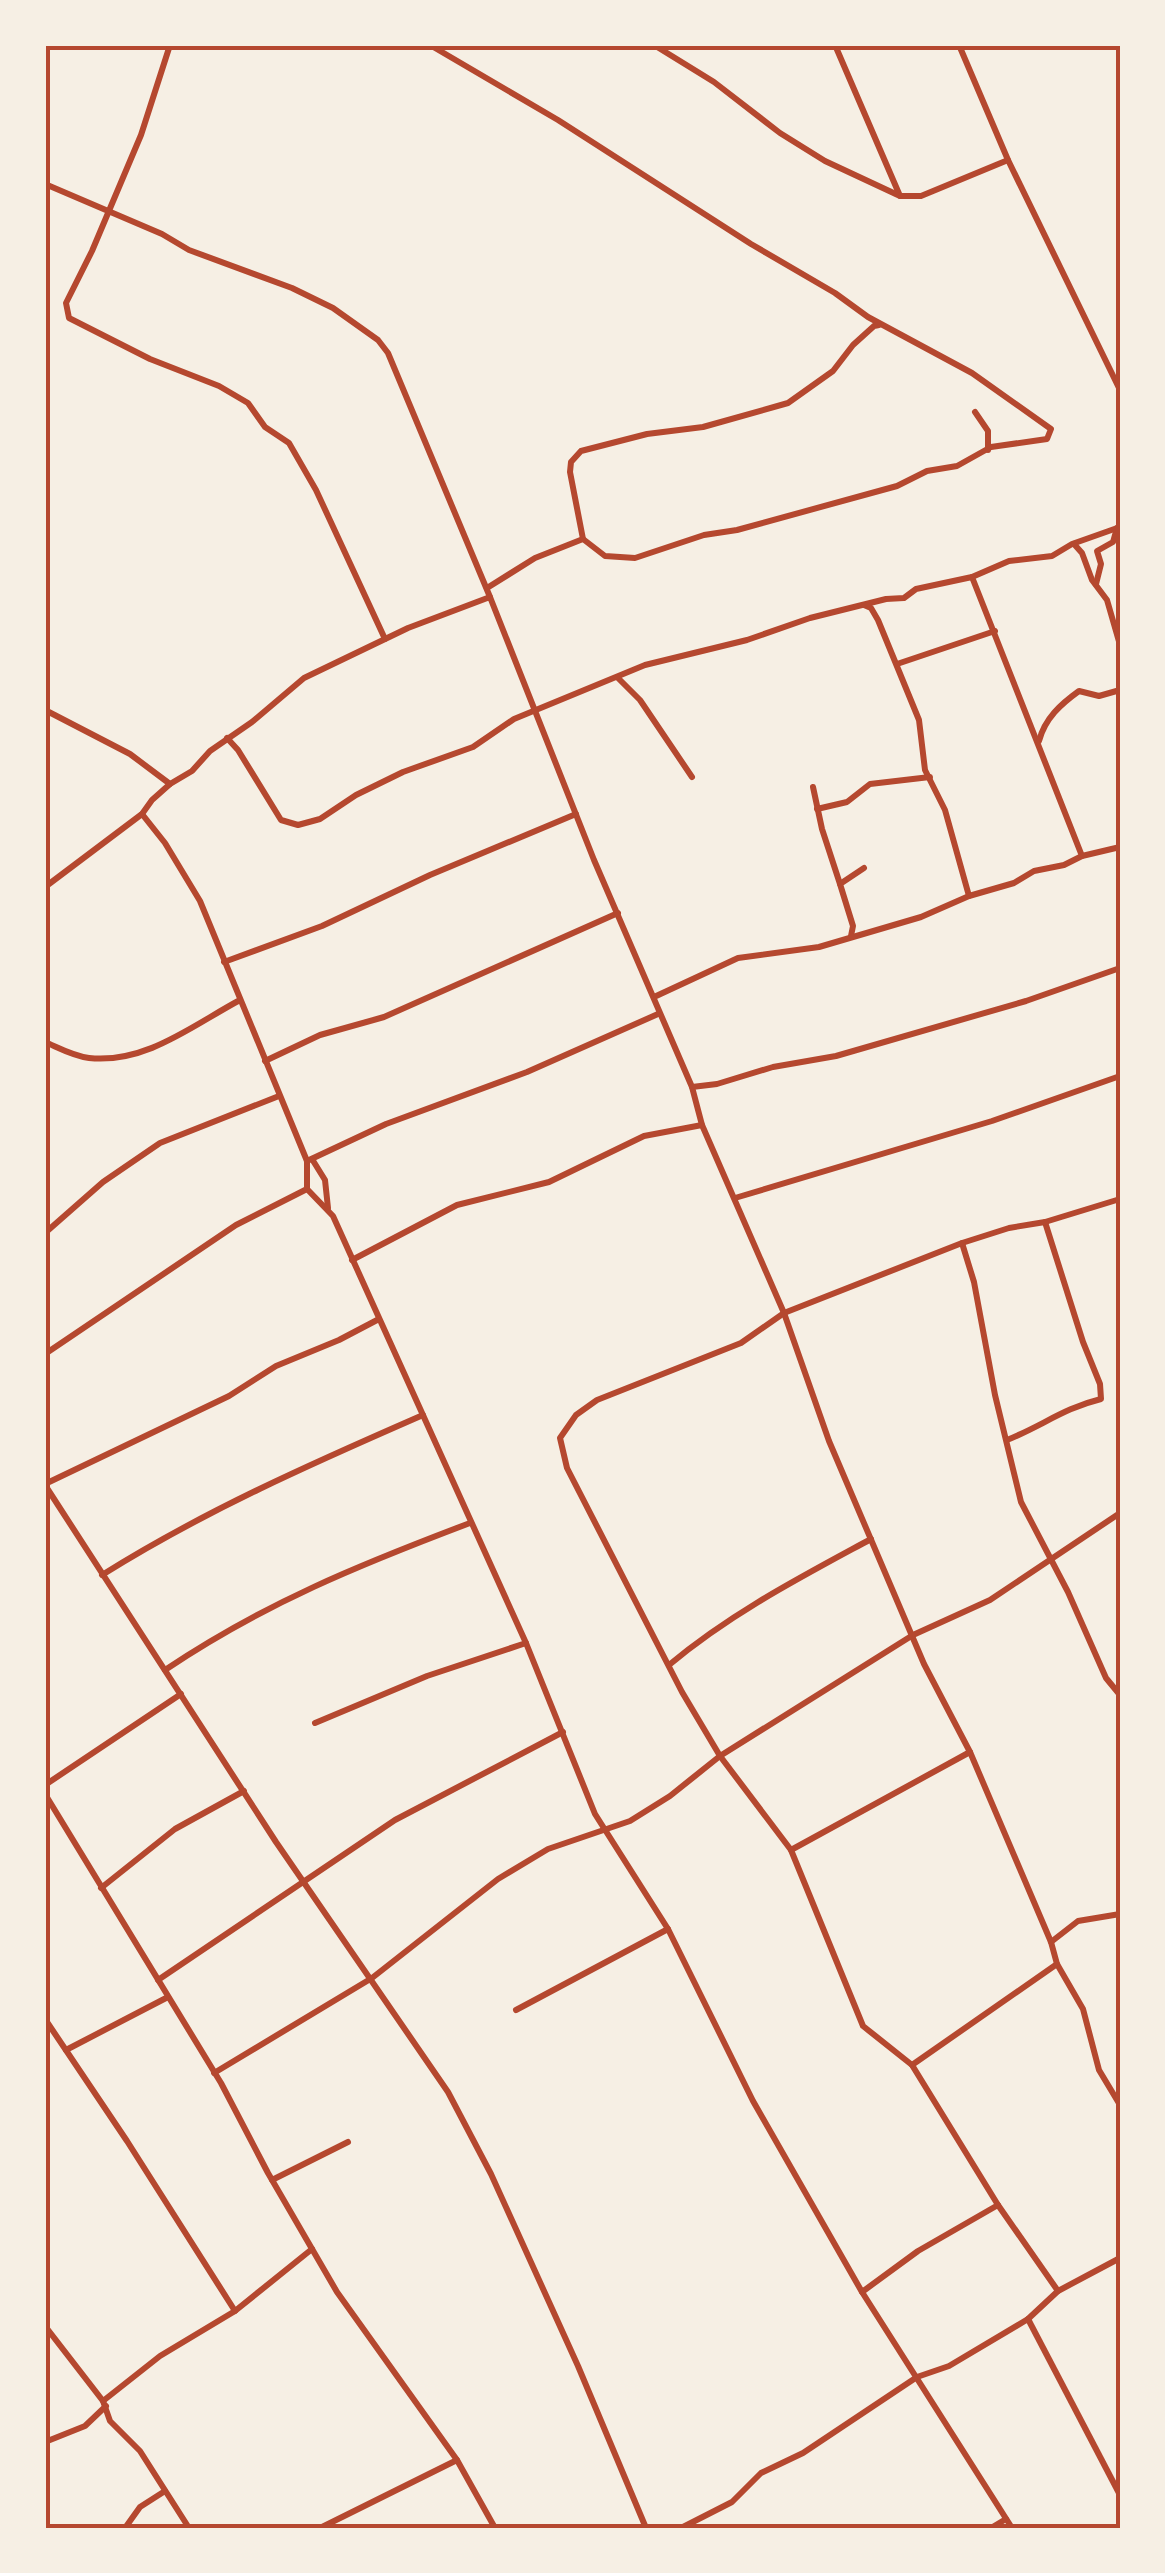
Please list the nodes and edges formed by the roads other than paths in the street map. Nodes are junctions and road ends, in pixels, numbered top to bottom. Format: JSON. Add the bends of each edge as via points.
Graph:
{"nodes":[{"id":1,"x":170,"y":45,"type":"edge"},
{"id":2,"x":430,"y":45,"type":"edge"},
{"id":3,"x":654,"y":45,"type":"edge"},
{"id":4,"x":835,"y":45,"type":"edge"},
{"id":5,"x":959,"y":45,"type":"edge"},
{"id":6,"x":1008,"y":160,"type":"junction"},
{"id":7,"x":45,"y":184,"type":"edge"},
{"id":8,"x":900,"y":196,"type":"junction"},
{"id":9,"x":106,"y":212,"type":"junction"},
{"id":10,"x":883,"y":325,"type":"junction"},
{"id":11,"x":1120,"y":390,"type":"edge"},
{"id":12,"x":975,"y":412,"type":"dead end"},
{"id":13,"x":988,"y":450,"type":"junction"},
{"id":14,"x":1119,"y":527,"type":"edge"},
{"id":15,"x":583,"y":539,"type":"junction"},
{"id":16,"x":1072,"y":544,"type":"junction"},
{"id":17,"x":972,"y":577,"type":"junction"},
{"id":18,"x":1096,"y":585,"type":"junction"},
{"id":19,"x":487,"y":588,"type":"junction"},
{"id":20,"x":490,"y":597,"type":"junction"},
{"id":21,"x":863,"y":604,"type":"junction"},
{"id":22,"x":995,"y":631,"type":"junction"},
{"id":23,"x":384,"y":639,"type":"junction"},
{"id":24,"x":1120,"y":644,"type":"edge"},
{"id":25,"x":897,"y":664,"type":"junction"},
{"id":26,"x":617,"y":677,"type":"junction"},
{"id":27,"x":1120,"y":690,"type":"edge"},
{"id":28,"x":45,"y":710,"type":"edge"},
{"id":29,"x":535,"y":712,"type":"junction"},
{"id":30,"x":226,"y":738,"type":"junction"},
{"id":31,"x":1038,"y":744,"type":"junction"},
{"id":32,"x":692,"y":777,"type":"dead end"},
{"id":33,"x":930,"y":777,"type":"junction"},
{"id":34,"x":170,"y":784,"type":"junction"},
{"id":35,"x":813,"y":786,"type":"dead end"},
{"id":36,"x":817,"y":809,"type":"junction"},
{"id":37,"x":142,"y":814,"type":"junction"},
{"id":38,"x":576,"y":814,"type":"junction"},
{"id":39,"x":1120,"y":847,"type":"edge"},
{"id":40,"x":1082,"y":856,"type":"junction"},
{"id":41,"x":864,"y":868,"type":"dead end"},
{"id":42,"x":840,"y":884,"type":"junction"},
{"id":43,"x":45,"y":886,"type":"edge"},
{"id":44,"x":969,"y":896,"type":"junction"},
{"id":45,"x":618,"y":914,"type":"junction"},
{"id":46,"x":851,"y":938,"type":"junction"},
{"id":47,"x":224,"y":962,"type":"junction"},
{"id":48,"x":1120,"y":968,"type":"edge"},
{"id":49,"x":654,"y":997,"type":"junction"},
{"id":50,"x":240,"y":1000,"type":"junction"},
{"id":51,"x":658,"y":1014,"type":"junction"},
{"id":52,"x":47,"y":1045,"type":"edge"},
{"id":53,"x":265,"y":1062,"type":"junction"},
{"id":54,"x":1120,"y":1076,"type":"edge"},
{"id":55,"x":692,"y":1087,"type":"junction"},
{"id":56,"x":279,"y":1096,"type":"junction"},
{"id":57,"x":702,"y":1124,"type":"junction"},
{"id":58,"x":310,"y":1160,"type":"junction"},
{"id":59,"x":307,"y":1189,"type":"junction"},
{"id":60,"x":734,"y":1198,"type":"junction"},
{"id":61,"x":1120,"y":1199,"type":"edge"},
{"id":62,"x":328,"y":1211,"type":"junction"},
{"id":63,"x":1045,"y":1222,"type":"junction"},
{"id":64,"x":45,"y":1233,"type":"edge"},
{"id":65,"x":962,"y":1243,"type":"junction"},
{"id":66,"x":352,"y":1260,"type":"junction"},
{"id":67,"x":784,"y":1313,"type":"junction"},
{"id":68,"x":380,"y":1318,"type":"junction"},
{"id":69,"x":45,"y":1354,"type":"edge"},
{"id":70,"x":423,"y":1415,"type":"junction"},
{"id":71,"x":1007,"y":1440,"type":"junction"},
{"id":72,"x":45,"y":1484,"type":"edge"},
{"id":73,"x":1120,"y":1513,"type":"edge"},
{"id":74,"x":470,"y":1523,"type":"junction"},
{"id":75,"x":872,"y":1538,"type":"junction"},
{"id":76,"x":1048,"y":1558,"type":"junction"},
{"id":77,"x":102,"y":1575,"type":"junction"},
{"id":78,"x":913,"y":1635,"type":"junction"},
{"id":79,"x":526,"y":1643,"type":"junction"},
{"id":80,"x":669,"y":1664,"type":"junction"},
{"id":81,"x":165,"y":1670,"type":"junction"},
{"id":82,"x":181,"y":1694,"type":"junction"},
{"id":83,"x":1120,"y":1695,"type":"edge"},
{"id":84,"x":315,"y":1723,"type":"dead end"},
{"id":85,"x":563,"y":1732,"type":"junction"},
{"id":86,"x":970,"y":1752,"type":"junction"},
{"id":87,"x":720,"y":1756,"type":"junction"},
{"id":88,"x":45,"y":1785,"type":"edge"},
{"id":89,"x":244,"y":1791,"type":"junction"},
{"id":90,"x":45,"y":1794,"type":"edge"},
{"id":91,"x":604,"y":1828,"type":"junction"},
{"id":92,"x":790,"y":1850,"type":"junction"},
{"id":93,"x":302,"y":1880,"type":"junction"},
{"id":94,"x":101,"y":1888,"type":"junction"},
{"id":95,"x":1120,"y":1914,"type":"edge"},
{"id":96,"x":668,"y":1929,"type":"junction"},
{"id":97,"x":1051,"y":1942,"type":"junction"},
{"id":98,"x":1057,"y":1964,"type":"junction"},
{"id":99,"x":372,"y":1978,"type":"junction"},
{"id":100,"x":158,"y":1980,"type":"junction"},
{"id":101,"x":168,"y":1997,"type":"junction"},
{"id":102,"x":516,"y":2010,"type":"dead end"},
{"id":103,"x":45,"y":2019,"type":"edge"},
{"id":104,"x":66,"y":2050,"type":"junction"},
{"id":105,"x":912,"y":2065,"type":"junction"},
{"id":106,"x":214,"y":2073,"type":"junction"},
{"id":107,"x":1120,"y":2104,"type":"edge"},
{"id":108,"x":348,"y":2142,"type":"dead end"},
{"id":109,"x":272,"y":2180,"type":"junction"},
{"id":110,"x":998,"y":2205,"type":"junction"},
{"id":111,"x":312,"y":2249,"type":"junction"},
{"id":112,"x":1117,"y":2260,"type":"edge"},
{"id":113,"x":1120,"y":2273,"type":"edge"},
{"id":114,"x":1058,"y":2291,"type":"junction"},
{"id":115,"x":862,"y":2292,"type":"junction"},
{"id":116,"x":234,"y":2311,"type":"junction"},
{"id":117,"x":1028,"y":2318,"type":"junction"},
{"id":118,"x":45,"y":2326,"type":"edge"},
{"id":119,"x":917,"y":2377,"type":"junction"},
{"id":120,"x":105,"y":2404,"type":"junction"},
{"id":121,"x":45,"y":2442,"type":"edge"},
{"id":122,"x":456,"y":2460,"type":"junction"},
{"id":123,"x":165,"y":2490,"type":"junction"},
{"id":124,"x":1120,"y":2495,"type":"edge"},
{"id":125,"x":1006,"y":2519,"type":"junction"},
{"id":126,"x":125,"y":2528,"type":"edge"},
{"id":127,"x":190,"y":2528,"type":"edge"},
{"id":128,"x":320,"y":2528,"type":"edge"},
{"id":129,"x":495,"y":2528,"type":"edge"},
{"id":130,"x":646,"y":2528,"type":"edge"},
{"id":131,"x":682,"y":2528,"type":"edge"},
{"id":132,"x":991,"y":2528,"type":"edge"},
{"id":133,"x":1012,"y":2528,"type":"edge"}],
"edges":[{"from":1,"to":9,"type":"street","via":[[142,135]]},
{"from":2,"to":10,"type":"street"},
{"from":3,"to":8,"type":"street","via":[[780,133]]},
{"from":4,"to":8,"type":"street"},
{"from":5,"to":6,"type":"street"},
{"from":6,"to":8,"type":"street","via":[[930,193]]},
{"from":6,"to":11,"type":"street"},
{"from":7,"to":9,"type":"street"},
{"from":9,"to":19,"type":"street","via":[[292,288],[378,340]]},
{"from":9,"to":23,"type":"street","via":[[66,303],[68,318],[219,386],[248,403],[289,444]]},
{"from":10,"to":13,"type":"street","via":[[972,373],[1051,429],[1039,442]]},
{"from":10,"to":15,"type":"street","via":[[874,326],[818,383],[772,410],[581,451],[570,472]]},
{"from":12,"to":13,"type":"street","via":[[988,432]]},
{"from":13,"to":15,"type":"street","via":[[897,486],[704,534],[636,558],[605,556]]},
{"from":14,"to":16,"type":"street"},
{"from":14,"to":18,"type":"street","via":[[1097,551]]},
{"from":15,"to":19,"type":"street"},
{"from":16,"to":17,"type":"street","via":[[1052,556],[1009,561]]},
{"from":16,"to":18,"type":"street"},
{"from":17,"to":21,"type":"street"},
{"from":17,"to":22,"type":"street"},
{"from":18,"to":24,"type":"street","via":[[1108,600]]},
{"from":19,"to":20,"type":"street"},
{"from":20,"to":23,"type":"street"},
{"from":20,"to":29,"type":"street"},
{"from":21,"to":25,"type":"street","via":[[872,608]]},
{"from":21,"to":26,"type":"street"},
{"from":22,"to":25,"type":"street"},
{"from":22,"to":31,"type":"street"},
{"from":23,"to":30,"type":"street","via":[[304,678]]},
{"from":25,"to":33,"type":"street","via":[[919,720]]},
{"from":26,"to":29,"type":"street"},
{"from":26,"to":32,"type":"street"},
{"from":27,"to":31,"type":"street","via":[[1099,696],[1079,691],[1057,707]]},
{"from":28,"to":34,"type":"street","via":[[130,754]]},
{"from":29,"to":30,"type":"street","via":[[298,825],[281,820]]},
{"from":29,"to":38,"type":"street"},
{"from":30,"to":34,"type":"street"},
{"from":31,"to":40,"type":"street"},
{"from":33,"to":36,"type":"street","via":[[870,784],[846,802]]},
{"from":33,"to":44,"type":"street"},
{"from":34,"to":37,"type":"street"},
{"from":35,"to":36,"type":"street"},
{"from":36,"to":42,"type":"street"},
{"from":37,"to":43,"type":"street"},
{"from":37,"to":47,"type":"street","via":[[200,901]]},
{"from":38,"to":45,"type":"street"},
{"from":38,"to":47,"type":"street"},
{"from":39,"to":40,"type":"street"},
{"from":40,"to":44,"type":"street"},
{"from":41,"to":42,"type":"street"},
{"from":42,"to":46,"type":"street"},
{"from":44,"to":46,"type":"street"},
{"from":45,"to":49,"type":"street"},
{"from":45,"to":53,"type":"street"},
{"from":46,"to":49,"type":"street","via":[[738,958]]},
{"from":47,"to":50,"type":"street"},
{"from":48,"to":55,"type":"street","via":[[836,1056]]},
{"from":49,"to":51,"type":"street"},
{"from":50,"to":52,"type":"street","via":[[140,1052],[89,1058]]},
{"from":50,"to":53,"type":"street"},
{"from":51,"to":55,"type":"street"},
{"from":51,"to":58,"type":"street"},
{"from":53,"to":56,"type":"street"},
{"from":54,"to":60,"type":"street"},
{"from":55,"to":57,"type":"street"},
{"from":56,"to":58,"type":"street"},
{"from":56,"to":64,"type":"street","via":[[160,1142]]},
{"from":57,"to":60,"type":"street"},
{"from":57,"to":66,"type":"street","via":[[644,1136],[548,1182],[457,1205]]},
{"from":58,"to":59,"type":"street"},
{"from":58,"to":62,"type":"street","via":[[325,1180]]},
{"from":59,"to":62,"type":"street"},
{"from":59,"to":69,"type":"street","via":[[236,1225]]},
{"from":60,"to":67,"type":"street"},
{"from":61,"to":63,"type":"street"},
{"from":62,"to":66,"type":"street"},
{"from":63,"to":65,"type":"street"},
{"from":63,"to":71,"type":"street","via":[[1101,1399],[1070,1406]]},
{"from":65,"to":67,"type":"street"},
{"from":65,"to":71,"type":"street"},
{"from":66,"to":68,"type":"street"},
{"from":67,"to":75,"type":"street"},
{"from":67,"to":80,"type":"street","via":[[741,1343],[597,1400],[560,1438],[567,1468]]},
{"from":68,"to":70,"type":"street"},
{"from":68,"to":72,"type":"street"},
{"from":70,"to":74,"type":"street"},
{"from":70,"to":77,"type":"street","via":[[287,1475]]},
{"from":71,"to":76,"type":"street","via":[[1021,1502]]},
{"from":72,"to":77,"type":"street"},
{"from":73,"to":76,"type":"street"},
{"from":74,"to":79,"type":"street"},
{"from":74,"to":81,"type":"street","via":[[298,1593],[224,1630]]},
{"from":75,"to":78,"type":"street"},
{"from":75,"to":80,"type":"street","via":[[762,1598]]},
{"from":76,"to":78,"type":"street","via":[[990,1600]]},
{"from":76,"to":83,"type":"street"},
{"from":77,"to":81,"type":"street"},
{"from":78,"to":86,"type":"street"},
{"from":78,"to":87,"type":"street"},
{"from":79,"to":84,"type":"street"},
{"from":79,"to":85,"type":"street"},
{"from":80,"to":87,"type":"street"},
{"from":81,"to":82,"type":"street"},
{"from":82,"to":88,"type":"street"},
{"from":82,"to":89,"type":"street"},
{"from":85,"to":91,"type":"street"},
{"from":85,"to":93,"type":"street","via":[[395,1820]]},
{"from":86,"to":92,"type":"street"},
{"from":86,"to":97,"type":"street"},
{"from":87,"to":91,"type":"street","via":[[630,1822]]},
{"from":87,"to":92,"type":"street"},
{"from":89,"to":93,"type":"street"},
{"from":89,"to":94,"type":"street","via":[[176,1829]]},
{"from":90,"to":94,"type":"street"},
{"from":91,"to":96,"type":"street"},
{"from":91,"to":99,"type":"street","via":[[548,1849],[498,1879]]},
{"from":92,"to":105,"type":"street","via":[[862,2026]]},
{"from":93,"to":99,"type":"street"},
{"from":93,"to":100,"type":"street"},
{"from":94,"to":100,"type":"street"},
{"from":95,"to":97,"type":"street","via":[[1078,1921]]},
{"from":96,"to":102,"type":"street"},
{"from":96,"to":115,"type":"street","via":[[753,2101]]},
{"from":97,"to":98,"type":"street"},
{"from":98,"to":105,"type":"street"},
{"from":98,"to":107,"type":"street","via":[[1083,2009],[1100,2070]]},
{"from":99,"to":106,"type":"street"},
{"from":99,"to":130,"type":"street","via":[[448,2092],[491,2174]]},
{"from":100,"to":101,"type":"street"},
{"from":101,"to":104,"type":"street"},
{"from":101,"to":106,"type":"street"},
{"from":103,"to":104,"type":"street"},
{"from":104,"to":116,"type":"street"},
{"from":105,"to":110,"type":"street"},
{"from":106,"to":109,"type":"street"},
{"from":108,"to":109,"type":"street"},
{"from":109,"to":111,"type":"street"},
{"from":110,"to":114,"type":"street"},
{"from":110,"to":115,"type":"street"},
{"from":111,"to":116,"type":"street"},
{"from":111,"to":122,"type":"street"},
{"from":112,"to":113,"type":"street"},
{"from":112,"to":114,"type":"street"},
{"from":114,"to":117,"type":"street"},
{"from":115,"to":119,"type":"street"},
{"from":116,"to":120,"type":"street","via":[[160,2356]]},
{"from":117,"to":119,"type":"street","via":[[949,2366]]},
{"from":117,"to":124,"type":"street"},
{"from":118,"to":120,"type":"street"},
{"from":119,"to":125,"type":"street"},
{"from":119,"to":131,"type":"street","via":[[802,2454],[761,2473],[732,2502]]},
{"from":120,"to":121,"type":"street","via":[[86,2426]]},
{"from":120,"to":123,"type":"street","via":[[110,2421]]},
{"from":122,"to":128,"type":"street"},
{"from":122,"to":129,"type":"street"},
{"from":123,"to":126,"type":"street"},
{"from":123,"to":127,"type":"street"},
{"from":125,"to":132,"type":"street"},
{"from":125,"to":133,"type":"street"}]}
